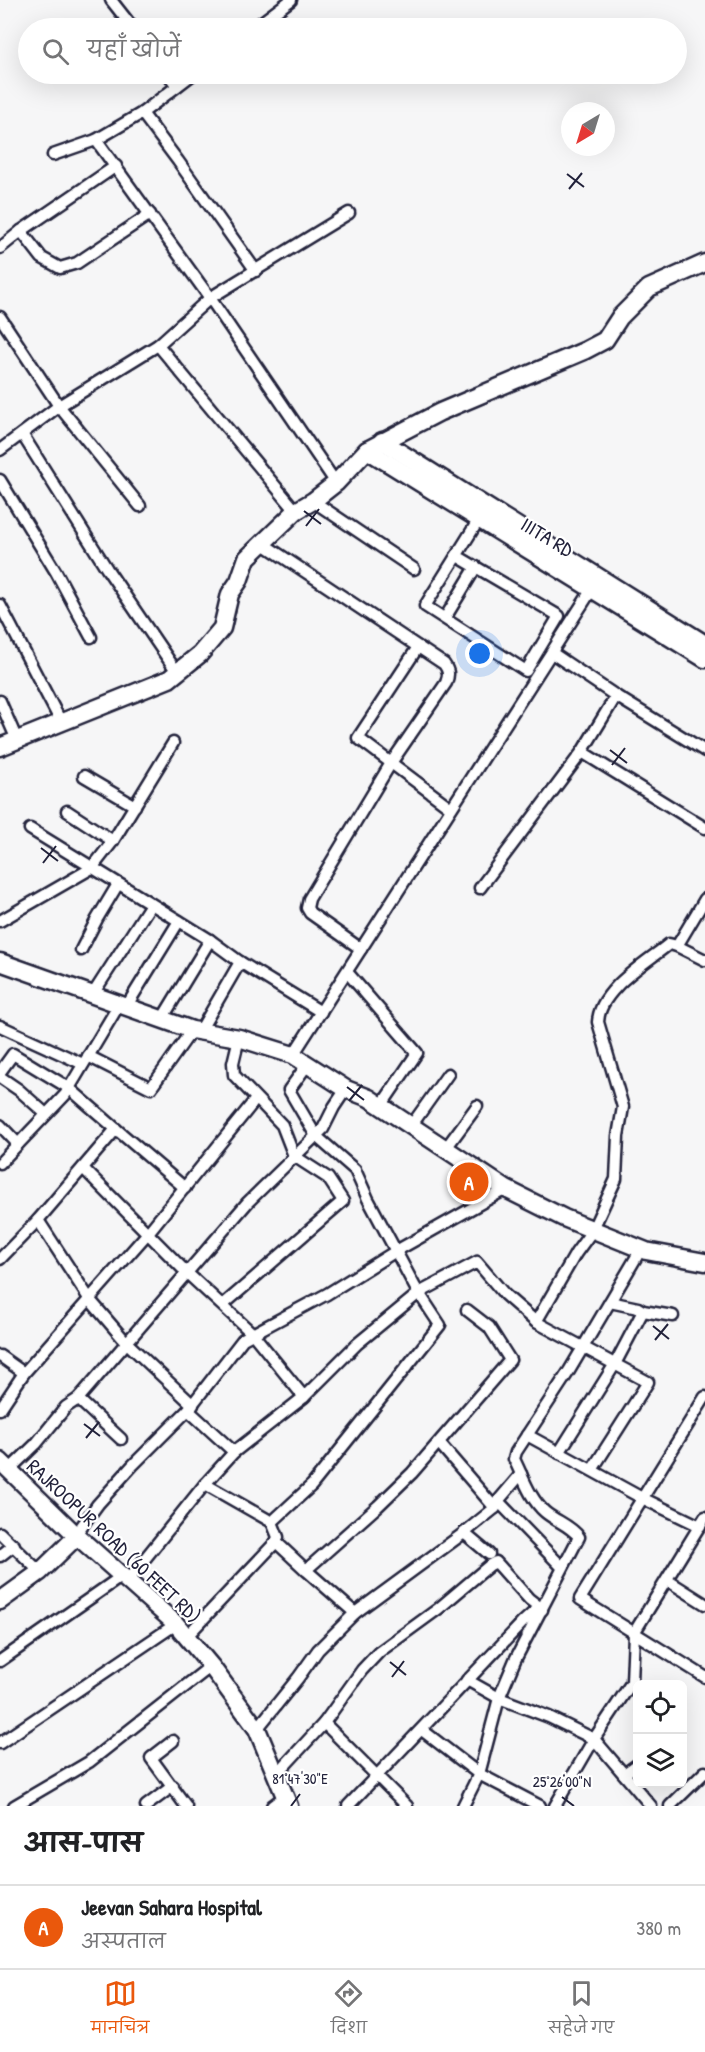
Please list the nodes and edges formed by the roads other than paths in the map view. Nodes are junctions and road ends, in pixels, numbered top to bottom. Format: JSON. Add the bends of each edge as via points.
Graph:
{"nodes":[{"id":1,"x":111,"y":0,"type":"edge"},
{"id":2,"x":291,"y":0,"type":"edge"},
{"id":3,"x":125,"y":18,"type":"edge"},
{"id":4,"x":267,"y":18,"type":"edge"},
{"id":5,"x":180,"y":84,"type":"edge"},
{"id":6,"x":177,"y":86,"type":"joint"},
{"id":7,"x":142,"y":113,"type":"junction"},
{"id":8,"x":96,"y":140,"type":"junction"},
{"id":9,"x":53,"y":155,"type":"dead end"},
{"id":10,"x":116,"y":166,"type":"junction"},
{"id":11,"x":350,"y":213,"type":"dead end"},
{"id":12,"x":150,"y":214,"type":"junction"},
{"id":13,"x":21,"y":231,"type":"junction"},
{"id":14,"x":0,"y":248,"type":"edge"},
{"id":15,"x":705,"y":263,"type":"edge"},
{"id":16,"x":256,"y":271,"type":"junction"},
{"id":17,"x":210,"y":298,"type":"junction"},
{"id":18,"x":0,"y":317,"type":"edge"},
{"id":19,"x":158,"y":345,"type":"junction"},
{"id":20,"x":60,"y":406,"type":"junction"},
{"id":21,"x":22,"y":434,"type":"junction"},
{"id":22,"x":382,"y":441,"type":"junction"},
{"id":23,"x":0,"y":450,"type":"edge"},
{"id":24,"x":367,"y":450,"type":"junction"},
{"id":25,"x":0,"y":480,"type":"edge"},
{"id":26,"x":336,"y":483,"type":"junction"},
{"id":27,"x":314,"y":501,"type":"junction"},
{"id":28,"x":481,"y":503,"type":"junction"},
{"id":29,"x":140,"y":506,"type":"dead end"},
{"id":30,"x":296,"y":511,"type":"junction"},
{"id":31,"x":478,"y":521,"type":"junction"},
{"id":32,"x":262,"y":543,"type":"junction"},
{"id":33,"x":457,"y":556,"type":"junction"},
{"id":34,"x":476,"y":567,"type":"junction"},
{"id":35,"x":414,"y":569,"type":"dead end"},
{"id":36,"x":596,"y":583,"type":"junction"},
{"id":37,"x":0,"y":604,"type":"edge"},
{"id":38,"x":445,"y":618,"type":"junction"},
{"id":39,"x":91,"y":637,"type":"dead end"},
{"id":40,"x":418,"y":647,"type":"junction"},
{"id":41,"x":703,"y":648,"type":"edge"},
{"id":42,"x":552,"y":653,"type":"junction"},
{"id":43,"x":177,"y":672,"type":"junction"},
{"id":44,"x":616,"y":696,"type":"junction"},
{"id":45,"x":0,"y":701,"type":"edge"},
{"id":46,"x":61,"y":722,"type":"junction"},
{"id":47,"x":17,"y":740,"type":"junction"},
{"id":48,"x":173,"y":743,"type":"dead end"},
{"id":49,"x":0,"y":747,"type":"edge"},
{"id":50,"x":705,"y":751,"type":"edge"},
{"id":51,"x":582,"y":752,"type":"junction"},
{"id":52,"x":391,"y":763,"type":"junction"},
{"id":53,"x":84,"y":776,"type":"dead end"},
{"id":54,"x":135,"y":806,"type":"junction"},
{"id":55,"x":450,"y":808,"type":"junction"},
{"id":56,"x":67,"y":810,"type":"dead end"},
{"id":57,"x":705,"y":828,"type":"edge"},
{"id":58,"x":30,"y":829,"type":"dead end"},
{"id":59,"x":113,"y":841,"type":"junction"},
{"id":60,"x":92,"y":868,"type":"junction"},
{"id":61,"x":118,"y":884,"type":"junction"},
{"id":62,"x":480,"y":888,"type":"dead end"},
{"id":63,"x":705,"y":899,"type":"edge"},
{"id":64,"x":151,"y":904,"type":"junction"},
{"id":65,"x":701,"y":915,"type":"edge"},
{"id":66,"x":3,"y":916,"type":"edge"},
{"id":67,"x":179,"y":921,"type":"junction"},
{"id":68,"x":210,"y":940,"type":"junction"},
{"id":69,"x":677,"y":946,"type":"junction"},
{"id":70,"x":361,"y":949,"type":"junction"},
{"id":71,"x":81,"y":950,"type":"dead end"},
{"id":72,"x":705,"y":960,"type":"edge"},
{"id":73,"x":0,"y":962,"type":"edge"},
{"id":74,"x":240,"y":962,"type":"junction"},
{"id":75,"x":347,"y":972,"type":"junction"},
{"id":76,"x":93,"y":994,"type":"junction"},
{"id":77,"x":123,"y":1005,"type":"junction"},
{"id":78,"x":321,"y":1012,"type":"junction"},
{"id":79,"x":162,"y":1019,"type":"junction"},
{"id":80,"x":0,"y":1026,"type":"edge"},
{"id":81,"x":196,"y":1030,"type":"junction"},
{"id":82,"x":239,"y":1038,"type":"junction"},
{"id":83,"x":86,"y":1060,"type":"junction"},
{"id":84,"x":300,"y":1060,"type":"junction"},
{"id":85,"x":0,"y":1074,"type":"edge"},
{"id":86,"x":448,"y":1074,"type":"dead end"},
{"id":87,"x":69,"y":1088,"type":"junction"},
{"id":88,"x":346,"y":1089,"type":"junction"},
{"id":89,"x":256,"y":1099,"type":"junction"},
{"id":90,"x":381,"y":1106,"type":"junction"},
{"id":91,"x":477,"y":1106,"type":"dead end"},
{"id":92,"x":46,"y":1114,"type":"junction"},
{"id":93,"x":0,"y":1125,"type":"edge"},
{"id":94,"x":411,"y":1126,"type":"junction"},
{"id":95,"x":116,"y":1129,"type":"junction"},
{"id":96,"x":316,"y":1136,"type":"junction"},
{"id":97,"x":18,"y":1144,"type":"junction"},
{"id":98,"x":446,"y":1149,"type":"junction"},
{"id":99,"x":294,"y":1156,"type":"junction"},
{"id":100,"x":1,"y":1162,"type":"edge"},
{"id":101,"x":82,"y":1168,"type":"junction"},
{"id":102,"x":185,"y":1188,"type":"junction"},
{"id":103,"x":506,"y":1189,"type":"junction"},
{"id":104,"x":38,"y":1220,"type":"junction"},
{"id":105,"x":592,"y":1231,"type":"junction"},
{"id":106,"x":147,"y":1234,"type":"junction"},
{"id":107,"x":396,"y":1251,"type":"junction"},
{"id":108,"x":637,"y":1256,"type":"dead end"},
{"id":109,"x":0,"y":1259,"type":"edge"},
{"id":110,"x":705,"y":1262,"type":"edge"},
{"id":111,"x":186,"y":1272,"type":"junction"},
{"id":112,"x":419,"y":1293,"type":"junction"},
{"id":113,"x":90,"y":1300,"type":"junction"},
{"id":114,"x":610,"y":1302,"type":"junction"},
{"id":115,"x":223,"y":1305,"type":"junction"},
{"id":116,"x":467,"y":1310,"type":"dead end"},
{"id":117,"x":643,"y":1311,"type":"junction"},
{"id":118,"x":673,"y":1316,"type":"dead end"},
{"id":119,"x":536,"y":1322,"type":"junction"},
{"id":120,"x":253,"y":1334,"type":"junction"},
{"id":121,"x":126,"y":1342,"type":"junction"},
{"id":122,"x":584,"y":1347,"type":"junction"},
{"id":123,"x":0,"y":1356,"type":"edge"},
{"id":124,"x":615,"y":1364,"type":"junction"},
{"id":125,"x":24,"y":1373,"type":"junction"},
{"id":126,"x":304,"y":1397,"type":"junction"},
{"id":127,"x":705,"y":1397,"type":"edge"},
{"id":128,"x":78,"y":1399,"type":"junction"},
{"id":129,"x":190,"y":1408,"type":"junction"},
{"id":130,"x":0,"y":1409,"type":"edge"},
{"id":131,"x":527,"y":1435,"type":"junction"},
{"id":132,"x":121,"y":1439,"type":"dead end"},
{"id":133,"x":438,"y":1443,"type":"junction"},
{"id":134,"x":234,"y":1452,"type":"junction"},
{"id":135,"x":559,"y":1453,"type":"junction"},
{"id":136,"x":4,"y":1466,"type":"edge"},
{"id":137,"x":591,"y":1470,"type":"junction"},
{"id":138,"x":521,"y":1474,"type":"junction"},
{"id":139,"x":205,"y":1484,"type":"junction"},
{"id":140,"x":642,"y":1498,"type":"junction"},
{"id":141,"x":496,"y":1505,"type":"junction"},
{"id":142,"x":272,"y":1522,"type":"junction"},
{"id":143,"x":702,"y":1522,"type":"edge"},
{"id":144,"x":0,"y":1533,"type":"edge"},
{"id":145,"x":464,"y":1533,"type":"junction"},
{"id":146,"x":76,"y":1535,"type":"junction"},
{"id":147,"x":276,"y":1542,"type":"junction"},
{"id":148,"x":14,"y":1545,"type":"junction"},
{"id":149,"x":489,"y":1554,"type":"dead end"},
{"id":150,"x":0,"y":1556,"type":"edge"},
{"id":151,"x":562,"y":1567,"type":"junction"},
{"id":152,"x":306,"y":1570,"type":"junction"},
{"id":153,"x":40,"y":1572,"type":"junction"},
{"id":154,"x":125,"y":1579,"type":"junction"},
{"id":155,"x":667,"y":1580,"type":"junction"},
{"id":156,"x":704,"y":1600,"type":"edge"},
{"id":157,"x":0,"y":1602,"type":"edge"},
{"id":158,"x":542,"y":1610,"type":"junction"},
{"id":159,"x":355,"y":1613,"type":"junction"},
{"id":160,"x":181,"y":1630,"type":"junction"},
{"id":161,"x":634,"y":1633,"type":"junction"},
{"id":162,"x":0,"y":1661,"type":"edge"},
{"id":163,"x":211,"y":1666,"type":"junction"},
{"id":164,"x":705,"y":1677,"type":"edge"},
{"id":165,"x":467,"y":1680,"type":"junction"},
{"id":166,"x":635,"y":1680,"type":"edge"},
{"id":167,"x":633,"y":1688,"type":"edge"},
{"id":168,"x":499,"y":1698,"type":"junction"},
{"id":169,"x":324,"y":1723,"type":"junction"},
{"id":170,"x":256,"y":1728,"type":"junction"},
{"id":171,"x":422,"y":1730,"type":"junction"},
{"id":172,"x":594,"y":1739,"type":"junction"},
{"id":173,"x":173,"y":1741,"type":"dead end"},
{"id":174,"x":0,"y":1743,"type":"edge"},
{"id":175,"x":633,"y":1768,"type":"edge"},
{"id":176,"x":705,"y":1772,"type":"edge"},
{"id":177,"x":479,"y":1774,"type":"junction"},
{"id":178,"x":624,"y":1774,"type":"junction"},
{"id":179,"x":274,"y":1776,"type":"junction"},
{"id":180,"x":375,"y":1776,"type":"junction"},
{"id":181,"x":173,"y":1786,"type":"junction"},
{"id":182,"x":281,"y":1803,"type":"edge"},
{"id":183,"x":644,"y":1803,"type":"edge"},
{"id":184,"x":15,"y":1806,"type":"edge"},
{"id":185,"x":146,"y":1806,"type":"edge"},
{"id":186,"x":186,"y":1806,"type":"edge"},
{"id":187,"x":348,"y":1806,"type":"edge"},
{"id":188,"x":407,"y":1806,"type":"edge"},
{"id":189,"x":464,"y":1806,"type":"edge"},
{"id":190,"x":540,"y":1806,"type":"edge"},
{"id":191,"x":555,"y":1806,"type":"edge"},
{"id":192,"x":670,"y":1806,"type":"edge"}],
"edges":[{"from":1,"to":3,"type":"street"},
{"from":2,"to":4,"type":"street"},
{"from":5,"to":6,"type":"street"},
{"from":6,"to":7,"type":"street"},
{"from":7,"to":8,"type":"street"},
{"from":7,"to":16,"type":"street"},
{"from":8,"to":9,"type":"street"},
{"from":8,"to":10,"type":"street"},
{"from":10,"to":12,"type":"street"},
{"from":10,"to":13,"type":"street"},
{"from":11,"to":16,"type":"street"},
{"from":12,"to":13,"type":"street","via":[[76,263],[60,268],[42,258]]},
{"from":12,"to":17,"type":"street"},
{"from":13,"to":14,"type":"street"},
{"from":15,"to":22,"type":"street","via":[[650,288],[620,317],[605,340]]},
{"from":16,"to":17,"type":"street"},
{"from":17,"to":19,"type":"street"},
{"from":17,"to":26,"type":"street"},
{"from":18,"to":20,"type":"street"},
{"from":19,"to":20,"type":"street"},
{"from":19,"to":30,"type":"street"},
{"from":20,"to":21,"type":"street"},
{"from":20,"to":29,"type":"street"},
{"from":21,"to":23,"type":"street"},
{"from":21,"to":43,"type":"street"},
{"from":22,"to":24,"type":"street"},
{"from":22,"to":28,"type":"street","name":"IIITA RD"},
{"from":24,"to":26,"type":"street"},
{"from":24,"to":31,"type":"street","name":"IIITA RD"},
{"from":25,"to":39,"type":"street"},
{"from":26,"to":27,"type":"street"},
{"from":27,"to":30,"type":"street"},
{"from":27,"to":35,"type":"street"},
{"from":28,"to":31,"type":"street"},
{"from":28,"to":36,"type":"street","name":"IIITA RD"},
{"from":30,"to":32,"type":"street"},
{"from":31,"to":33,"type":"street"},
{"from":31,"to":36,"type":"street","name":"IIITA RD"},
{"from":32,"to":40,"type":"street"},
{"from":32,"to":43,"type":"street","via":[[248,558],[230,594],[222,628],[200,654]]},
{"from":33,"to":34,"type":"street"},
{"from":33,"to":38,"type":"street","via":[[425,606]]},
{"from":34,"to":38,"type":"street"},
{"from":34,"to":38,"type":"street","via":[[559,616],[526,671]]},
{"from":36,"to":41,"type":"street","name":"IIITA RD"},
{"from":36,"to":42,"type":"street"},
{"from":37,"to":46,"type":"street"},
{"from":40,"to":52,"type":"street","via":[[444,664],[449,676]]},
{"from":40,"to":52,"type":"street","via":[[358,738]]},
{"from":42,"to":44,"type":"street"},
{"from":42,"to":55,"type":"street"},
{"from":43,"to":46,"type":"street","via":[[169,679]]},
{"from":44,"to":50,"type":"street"},
{"from":44,"to":51,"type":"street"},
{"from":45,"to":47,"type":"street"},
{"from":46,"to":47,"type":"street"},
{"from":47,"to":49,"type":"street"},
{"from":48,"to":54,"type":"street"},
{"from":51,"to":57,"type":"street"},
{"from":51,"to":62,"type":"street"},
{"from":52,"to":55,"type":"street"},
{"from":52,"to":70,"type":"street","via":[[307,908]]},
{"from":53,"to":54,"type":"street"},
{"from":54,"to":59,"type":"street"},
{"from":55,"to":70,"type":"street"},
{"from":56,"to":59,"type":"street"},
{"from":58,"to":60,"type":"street"},
{"from":59,"to":60,"type":"street"},
{"from":60,"to":61,"type":"street"},
{"from":60,"to":66,"type":"street"},
{"from":61,"to":64,"type":"street"},
{"from":61,"to":71,"type":"street"},
{"from":63,"to":65,"type":"street"},
{"from":64,"to":67,"type":"street"},
{"from":64,"to":76,"type":"street"},
{"from":65,"to":69,"type":"street"},
{"from":67,"to":68,"type":"street"},
{"from":67,"to":77,"type":"street"},
{"from":68,"to":74,"type":"street"},
{"from":68,"to":79,"type":"street"},
{"from":69,"to":72,"type":"street"},
{"from":69,"to":105,"type":"street","via":[[669,944],[614,987],[598,1013],[623,1107],[616,1179]]},
{"from":70,"to":75,"type":"street"},
{"from":73,"to":76,"type":"street"},
{"from":74,"to":78,"type":"street"},
{"from":74,"to":81,"type":"street"},
{"from":75,"to":78,"type":"street"},
{"from":75,"to":90,"type":"street","via":[[417,1053]]},
{"from":76,"to":77,"type":"street"},
{"from":77,"to":79,"type":"street"},
{"from":77,"to":83,"type":"street"},
{"from":78,"to":84,"type":"street"},
{"from":79,"to":81,"type":"street"},
{"from":80,"to":83,"type":"street"},
{"from":81,"to":82,"type":"street"},
{"from":81,"to":83,"type":"street","via":[[151,1088]]},
{"from":82,"to":84,"type":"street"},
{"from":82,"to":89,"type":"street","via":[[234,1075]]},
{"from":83,"to":87,"type":"street"},
{"from":84,"to":88,"type":"street"},
{"from":84,"to":96,"type":"street","via":[[289,1090]]},
{"from":85,"to":87,"type":"street","via":[[13,1054]]},
{"from":85,"to":92,"type":"street"},
{"from":86,"to":94,"type":"street"},
{"from":87,"to":92,"type":"street"},
{"from":87,"to":95,"type":"street"},
{"from":88,"to":90,"type":"street"},
{"from":88,"to":96,"type":"street"},
{"from":89,"to":99,"type":"street","via":[[282,1125]]},
{"from":89,"to":102,"type":"street"},
{"from":90,"to":94,"type":"street"},
{"from":91,"to":98,"type":"street"},
{"from":92,"to":97,"type":"street"},
{"from":93,"to":97,"type":"street"},
{"from":94,"to":98,"type":"street"},
{"from":95,"to":101,"type":"street"},
{"from":95,"to":102,"type":"street"},
{"from":96,"to":99,"type":"street"},
{"from":96,"to":107,"type":"street","via":[[355,1170]]},
{"from":97,"to":100,"type":"street"},
{"from":98,"to":103,"type":"street"},
{"from":99,"to":111,"type":"street"},
{"from":99,"to":115,"type":"street","via":[[328,1178],[343,1201]]},
{"from":101,"to":104,"type":"street"},
{"from":101,"to":106,"type":"street"},
{"from":102,"to":106,"type":"street"},
{"from":103,"to":105,"type":"street"},
{"from":103,"to":107,"type":"street"},
{"from":104,"to":109,"type":"street"},
{"from":104,"to":113,"type":"street"},
{"from":105,"to":110,"type":"street","via":[[646,1251]]},
{"from":105,"to":119,"type":"street"},
{"from":106,"to":111,"type":"street"},
{"from":106,"to":113,"type":"street"},
{"from":107,"to":112,"type":"street"},
{"from":107,"to":120,"type":"street"},
{"from":108,"to":114,"type":"street"},
{"from":111,"to":115,"type":"street"},
{"from":111,"to":121,"type":"street"},
{"from":112,"to":119,"type":"street","via":[[477,1262],[505,1295]]},
{"from":112,"to":126,"type":"street","via":[[357,1344]]},
{"from":112,"to":142,"type":"street","via":[[440,1324],[312,1485]]},
{"from":113,"to":121,"type":"street"},
{"from":113,"to":125,"type":"street"},
{"from":114,"to":117,"type":"street"},
{"from":114,"to":122,"type":"street"},
{"from":115,"to":120,"type":"street"},
{"from":116,"to":133,"type":"street","via":[[489,1327],[510,1360]]},
{"from":117,"to":118,"type":"street"},
{"from":117,"to":124,"type":"street"},
{"from":119,"to":122,"type":"street"},
{"from":120,"to":126,"type":"street"},
{"from":120,"to":129,"type":"street","via":[[243,1339]]},
{"from":121,"to":128,"type":"street"},
{"from":121,"to":129,"type":"street"},
{"from":122,"to":124,"type":"street"},
{"from":122,"to":131,"type":"street"},
{"from":123,"to":125,"type":"street"},
{"from":124,"to":135,"type":"street"},
{"from":124,"to":137,"type":"street","via":[[648,1382]]},
{"from":125,"to":130,"type":"street"},
{"from":126,"to":134,"type":"street"},
{"from":127,"to":140,"type":"street"},
{"from":128,"to":132,"type":"street"},
{"from":128,"to":136,"type":"street","via":[[66,1407],[36,1444]]},
{"from":129,"to":134,"type":"street"},
{"from":129,"to":146,"type":"street","via":[[133,1465]]},
{"from":131,"to":135,"type":"street"},
{"from":131,"to":138,"type":"street","via":[[514,1459]]},
{"from":133,"to":141,"type":"street"},
{"from":133,"to":152,"type":"street","via":[[378,1506]]},
{"from":134,"to":139,"type":"street"},
{"from":135,"to":137,"type":"street"},
{"from":136,"to":146,"type":"street","name":"RAJROOPUR ROAD (60 FEET RD)"},
{"from":137,"to":140,"type":"street"},
{"from":138,"to":141,"type":"street"},
{"from":138,"to":151,"type":"street","via":[[533,1499],[579,1537]]},
{"from":139,"to":142,"type":"street"},
{"from":139,"to":154,"type":"street"},
{"from":140,"to":143,"type":"street"},
{"from":140,"to":161,"type":"street","via":[[580,1599]]},
{"from":141,"to":145,"type":"street"},
{"from":141,"to":151,"type":"street"},
{"from":142,"to":147,"type":"street"},
{"from":143,"to":155,"type":"street"},
{"from":144,"to":148,"type":"street"},
{"from":145,"to":149,"type":"street"},
{"from":145,"to":159,"type":"street"},
{"from":146,"to":153,"type":"street"},
{"from":146,"to":154,"type":"street","name":"RAJROOPUR ROAD (60 FEET RD)"},
{"from":147,"to":152,"type":"street"},
{"from":147,"to":160,"type":"street"},
{"from":148,"to":150,"type":"street"},
{"from":148,"to":153,"type":"street"},
{"from":151,"to":158,"type":"street"},
{"from":152,"to":159,"type":"street"},
{"from":153,"to":157,"type":"street"},
{"from":154,"to":160,"type":"street","name":"RAJROOPUR ROAD (60 FEET RD)"},
{"from":154,"to":162,"type":"street"},
{"from":155,"to":156,"type":"street"},
{"from":155,"to":161,"type":"street"},
{"from":158,"to":165,"type":"street","via":[[523,1622]]},
{"from":158,"to":168,"type":"street"},
{"from":158,"to":169,"type":"street","via":[[496,1562],[490,1565],[438,1610],[379,1652]]},
{"from":159,"to":170,"type":"street","via":[[318,1650]]},
{"from":160,"to":163,"type":"street","name":"RAJROOPUR ROAD (60 FEET RD)"},
{"from":160,"to":174,"type":"street"},
{"from":161,"to":164,"type":"street"},
{"from":161,"to":166,"type":"street"},
{"from":163,"to":170,"type":"street","name":"RAJROOPUR ROAD (60 FEET RD)"},
{"from":163,"to":184,"type":"street","via":[[89,1762]]},
{"from":165,"to":168,"type":"street"},
{"from":165,"to":171,"type":"street"},
{"from":167,"to":172,"type":"street"},
{"from":168,"to":172,"type":"street"},
{"from":168,"to":177,"type":"street"},
{"from":169,"to":179,"type":"street"},
{"from":169,"to":180,"type":"street"},
{"from":170,"to":179,"type":"street","name":"RAJROOPUR ROAD (60 FEET RD)"},
{"from":171,"to":177,"type":"street"},
{"from":171,"to":180,"type":"street"},
{"from":172,"to":178,"type":"street"},
{"from":172,"to":191,"type":"street"},
{"from":173,"to":181,"type":"street","via":[[151,1758]]},
{"from":175,"to":178,"type":"street"},
{"from":176,"to":192,"type":"street"},
{"from":177,"to":189,"type":"street"},
{"from":177,"to":190,"type":"street"},
{"from":178,"to":183,"type":"street"},
{"from":179,"to":182,"type":"street","name":"RAJROOPUR ROAD (60 FEET RD)"},
{"from":180,"to":187,"type":"street"},
{"from":180,"to":188,"type":"street"},
{"from":181,"to":185,"type":"street"},
{"from":181,"to":186,"type":"street"}]}
